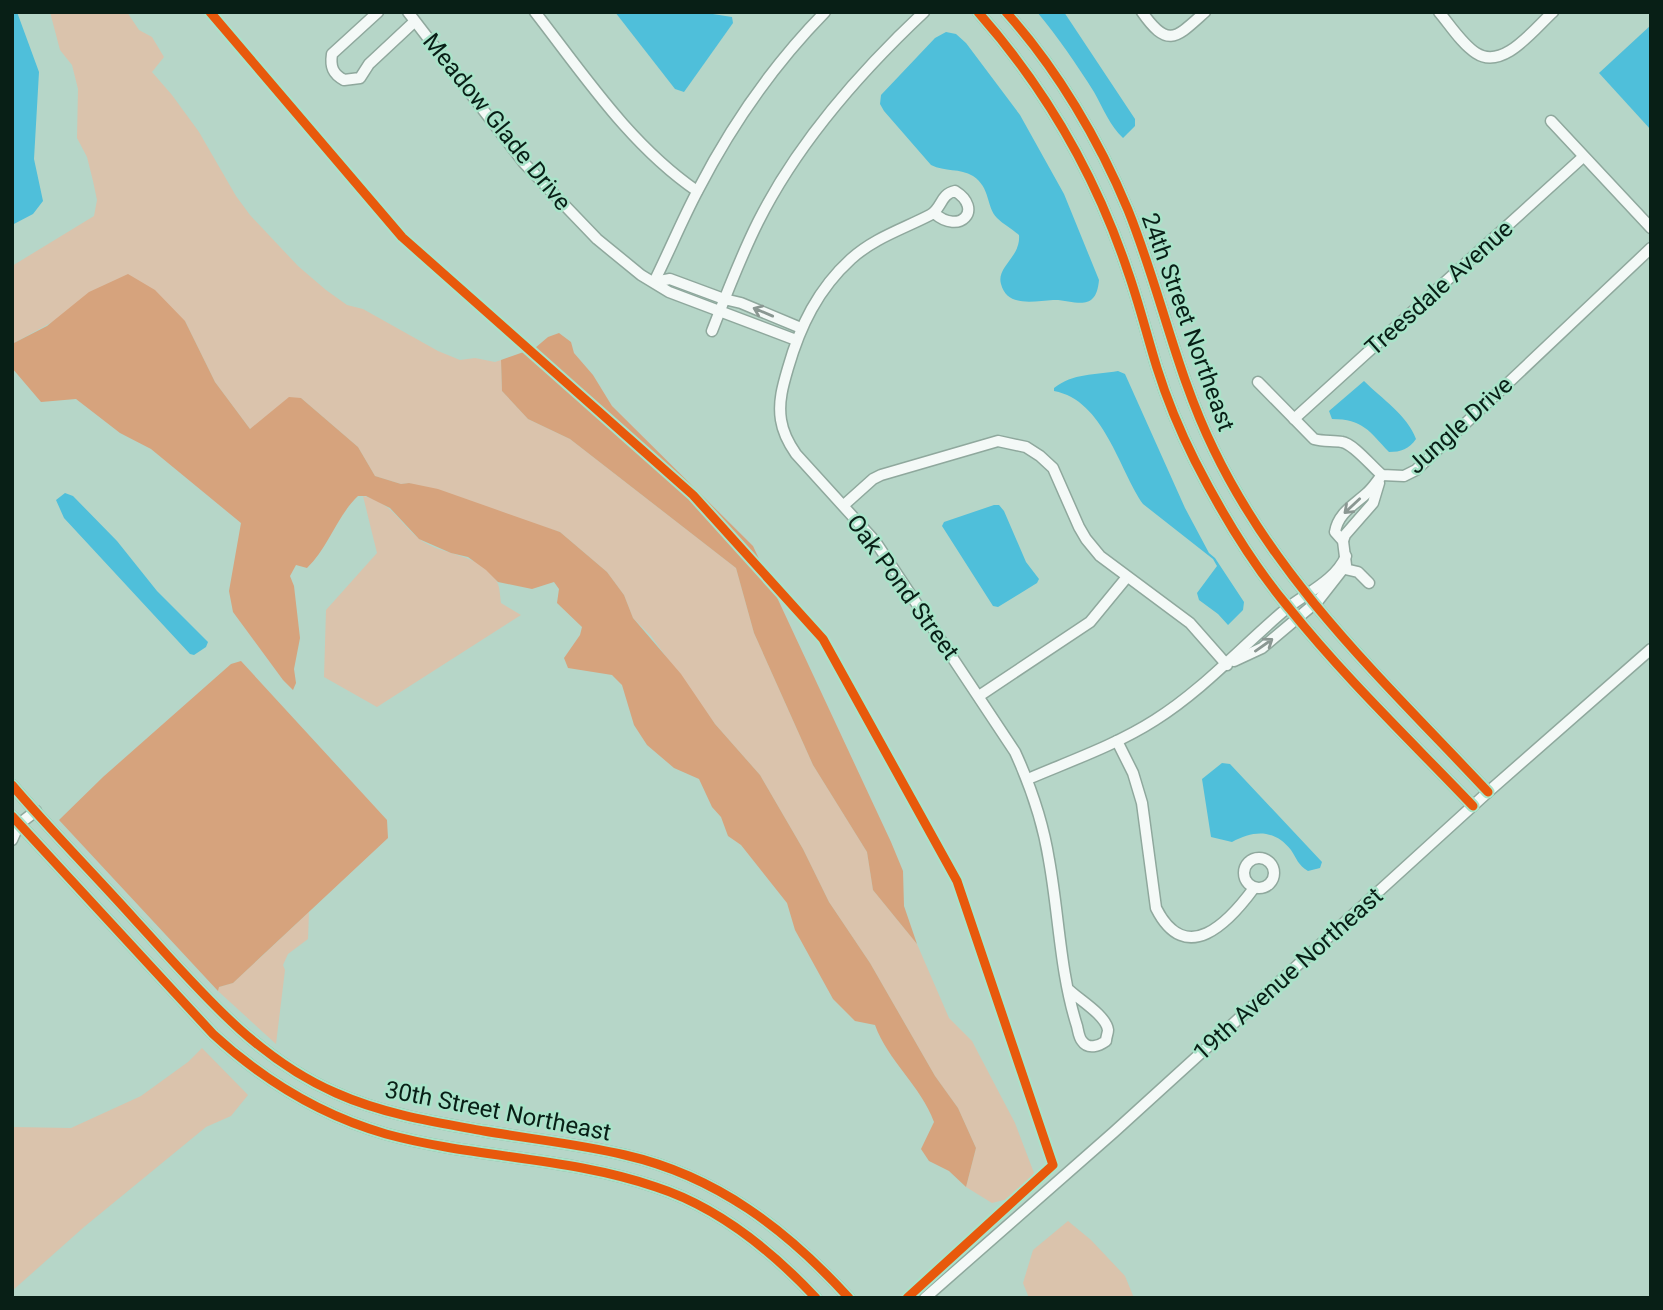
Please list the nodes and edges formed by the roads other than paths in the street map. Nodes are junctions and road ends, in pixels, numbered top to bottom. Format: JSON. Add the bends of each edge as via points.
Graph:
{"nodes":[{"id":1,"x":378,"y":12,"type":"edge"},
{"id":2,"x":408,"y":12,"type":"edge"},
{"id":3,"x":535,"y":12,"type":"edge"},
{"id":4,"x":825,"y":12,"type":"edge"},
{"id":5,"x":924,"y":12,"type":"edge"},
{"id":6,"x":978,"y":12,"type":"edge"},
{"id":7,"x":1006,"y":12,"type":"edge"},
{"id":8,"x":1142,"y":12,"type":"edge"},
{"id":9,"x":1205,"y":12,"type":"edge"},
{"id":10,"x":1438,"y":12,"type":"edge"},
{"id":11,"x":1553,"y":12,"type":"edge"},
{"id":12,"x":414,"y":22,"type":"junction"},
{"id":13,"x":1550,"y":121,"type":"dead end"},
{"id":14,"x":1583,"y":157,"type":"junction"},
{"id":15,"x":697,"y":191,"type":"junction"},
{"id":16,"x":934,"y":213,"type":"dead end"},
{"id":17,"x":1651,"y":228,"type":"edge"},
{"id":18,"x":1651,"y":248,"type":"edge"},
{"id":19,"x":654,"y":282,"type":"junction"},
{"id":20,"x":724,"y":299,"type":"junction"},
{"id":21,"x":720,"y":312,"type":"junction"},
{"id":22,"x":801,"y":328,"type":"junction"},
{"id":23,"x":712,"y":331,"type":"dead end"},
{"id":24,"x":796,"y":341,"type":"junction"},
{"id":25,"x":1258,"y":382,"type":"dead end"},
{"id":26,"x":1294,"y":419,"type":"junction"},
{"id":27,"x":1382,"y":475,"type":"junction"},
{"id":28,"x":844,"y":505,"type":"junction"},
{"id":29,"x":1343,"y":541,"type":"junction"},
{"id":30,"x":1346,"y":556,"type":"junction"},
{"id":31,"x":1345,"y":569,"type":"junction"},
{"id":32,"x":1127,"y":577,"type":"junction"},
{"id":33,"x":1369,"y":583,"type":"dead end"},
{"id":34,"x":1305,"y":594,"type":"junction"},
{"id":35,"x":1314,"y":605,"type":"junction"},
{"id":36,"x":1288,"y":608,"type":"junction"},
{"id":37,"x":1297,"y":618,"type":"junction"},
{"id":38,"x":1651,"y":649,"type":"edge"},
{"id":39,"x":1227,"y":664,"type":"junction"},
{"id":40,"x":979,"y":696,"type":"junction"},
{"id":41,"x":1117,"y":741,"type":"junction"},
{"id":42,"x":1027,"y":779,"type":"junction"},
{"id":43,"x":12,"y":785,"type":"edge"},
{"id":44,"x":1488,"y":792,"type":"junction"},
{"id":45,"x":1473,"y":806,"type":"junction"},
{"id":46,"x":36,"y":811,"type":"junction"},
{"id":47,"x":15,"y":822,"type":"edge"},
{"id":48,"x":12,"y":840,"type":"edge"},
{"id":49,"x":1254,"y":888,"type":"dead end"},
{"id":50,"x":1068,"y":989,"type":"junction"},
{"id":51,"x":816,"y":1298,"type":"edge"},
{"id":52,"x":849,"y":1298,"type":"edge"},
{"id":53,"x":925,"y":1298,"type":"edge"}],
"edges":[{"from":1,"to":12,"type":"street","via":[[332,54],[332,70],[344,80],[360,78]]},
{"from":2,"to":12,"type":"street","name":"Meadow Glade Drive"},
{"from":3,"to":15,"type":"street","via":[[626,128]]},
{"from":4,"to":15,"type":"street","via":[[781,61]]},
{"from":5,"to":20,"type":"street","via":[[861,74],[824,119],[759,220]]},
{"from":6,"to":36,"type":"street","name":"24th Street Northeast","via":[[1030,77],[1085,169],[1128,272],[1172,412],[1213,494]]},
{"from":7,"to":34,"type":"street","name":"24th Street Northeast","via":[[1046,63],[1104,159],[1128,211],[1178,365],[1214,450],[1267,543]]},
{"from":8,"to":9,"type":"street","via":[[1155,30],[1169,36],[1180,34]]},
{"from":10,"to":11,"type":"street","via":[[1476,53],[1490,59],[1508,54]]},
{"from":12,"to":19,"type":"street","name":"Meadow Glade Drive","via":[[552,195],[597,239]]},
{"from":13,"to":14,"type":"street"},
{"from":14,"to":17,"type":"street"},
{"from":14,"to":26,"type":"street","name":"Treesdale Avenue"},
{"from":15,"to":19,"type":"street"},
{"from":16,"to":22,"type":"street","name":"Oak Pond Street","via":[[874,242],[853,258],[818,297]]},
{"from":18,"to":27,"type":"street","name":"Jungle Drive","via":[[1416,470],[1404,476]]},
{"from":19,"to":20,"type":"street","name":"Meadow Glade Drive","via":[[670,279]]},
{"from":19,"to":21,"type":"street","name":"Meadow Glade Drive"},
{"from":20,"to":21,"type":"street"},
{"from":22,"to":20,"type":"street","name":"Meadow Glade Drive","one_way":true},
{"from":21,"to":23,"type":"street"},
{"from":21,"to":24,"type":"street","name":"Meadow Glade Drive"},
{"from":22,"to":24,"type":"street","name":"Oak Pond Street"},
{"from":24,"to":28,"type":"street","name":"Oak Pond Street","via":[[780,401],[781,422],[796,454]]},
{"from":25,"to":26,"type":"street","name":"Jungle Drive"},
{"from":26,"to":27,"type":"street","name":"Jungle Drive","via":[[1314,439],[1351,445]]},
{"from":27,"to":29,"type":"street","via":[[1373,503]]},
{"from":27,"to":29,"type":"street","one_way":true,"via":[[1339,520],[1335,532]]},
{"from":28,"to":32,"type":"street","via":[[881,475],[981,444],[1013,443],[1033,451],[1053,468],[1086,539]]},
{"from":28,"to":40,"type":"street","name":"Oak Pond Street","via":[[875,541]]},
{"from":29,"to":30,"type":"street"},
{"from":30,"to":31,"type":"street"},
{"from":30,"to":34,"type":"street","via":[[1331,576]]},
{"from":31,"to":33,"type":"street","via":[[1358,572]]},
{"from":31,"to":35,"type":"street"},
{"from":32,"to":39,"type":"street","via":[[1190,623]]},
{"from":32,"to":40,"type":"street","via":[[1090,622]]},
{"from":34,"to":35,"type":"street","name":"24th Street Northeast"},
{"from":34,"to":36,"type":"street"},
{"from":35,"to":37,"type":"street"},
{"from":35,"to":44,"type":"street","name":"24th Street Northeast"},
{"from":36,"to":37,"type":"street","name":"24th Street Northeast"},
{"from":36,"to":39,"type":"street"},
{"from":39,"to":37,"type":"street","one_way":true,"via":[[1262,648]]},
{"from":37,"to":45,"type":"street","name":"24th Street Northeast"},
{"from":38,"to":44,"type":"street","name":"19th Avenue Northeast"},
{"from":39,"to":41,"type":"street","via":[[1171,709]]},
{"from":40,"to":42,"type":"street","name":"Oak Pond Street"},
{"from":41,"to":42,"type":"street"},
{"from":41,"to":49,"type":"street","via":[[1142,803],[1156,908],[1171,931],[1199,937],[1214,931]]},
{"from":42,"to":50,"type":"street","name":"Oak Pond Street","via":[[1049,859]]},
{"from":43,"to":46,"type":"street","name":"30th Street Northeast"},
{"from":44,"to":45,"type":"street","name":"19th Avenue Northeast"},
{"from":45,"to":53,"type":"street","name":"19th Avenue Northeast"},
{"from":46,"to":47,"type":"street"},
{"from":46,"to":52,"type":"street","name":"30th Street Northeast","via":[[220,1012],[302,1076],[380,1110],[626,1155],[699,1180],[790,1238]]},
{"from":47,"to":48,"type":"street"},
{"from":47,"to":51,"type":"street","name":"30th Street Northeast","via":[[213,1034],[276,1085],[347,1121],[386,1134],[618,1175],[658,1187],[754,1241]]},
{"from":50,"to":50,"type":"street","name":"Oak Pond Street","via":[[1097,1012],[1108,1030],[1106,1041],[1098,1046],[1082,1041]]}]}
